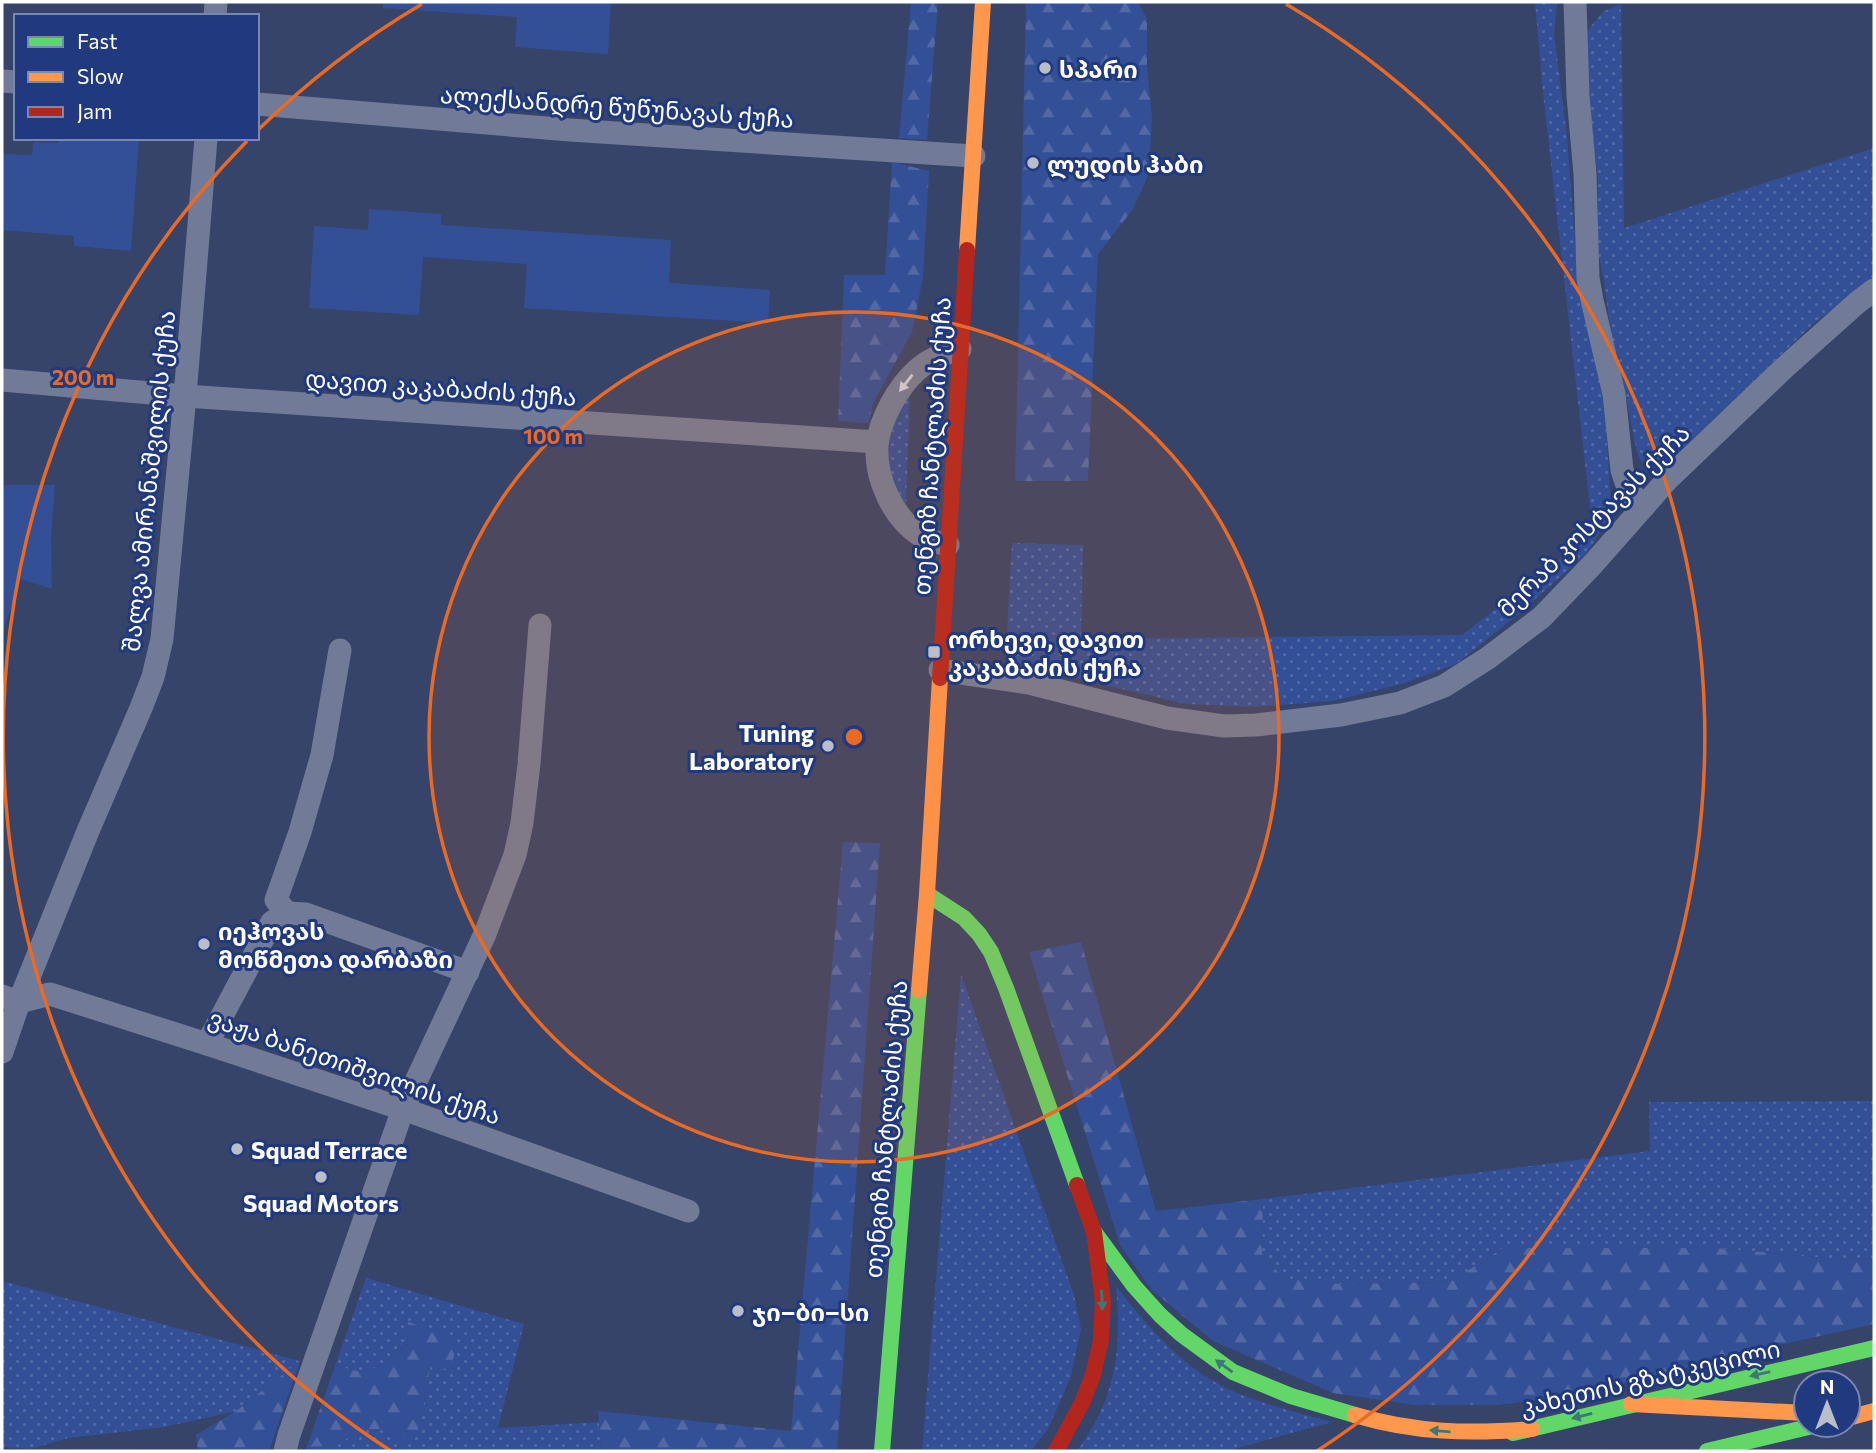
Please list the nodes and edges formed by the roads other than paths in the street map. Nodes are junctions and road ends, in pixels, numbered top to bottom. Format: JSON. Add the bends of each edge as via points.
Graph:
{"nodes":[{"id":1,"x":984,"y":2,"type":"edge"},
{"id":2,"x":1575,"y":2,"type":"edge"},
{"id":3,"x":259,"y":104,"type":"edge"},
{"id":4,"x":206,"y":140,"type":"edge"},
{"id":5,"x":974,"y":156,"type":"junction"},
{"id":6,"x":1874,"y":290,"type":"edge"},
{"id":7,"x":960,"y":349,"type":"junction"},
{"id":8,"x":2,"y":380,"type":"edge"},
{"id":9,"x":185,"y":396,"type":"junction"},
{"id":10,"x":877,"y":442,"type":"junction"},
{"id":11,"x":1644,"y":506,"type":"junction"},
{"id":12,"x":948,"y":545,"type":"junction"},
{"id":13,"x":540,"y":625,"type":"dead end"},
{"id":14,"x":340,"y":650,"type":"dead end"},
{"id":15,"x":940,"y":670,"type":"junction"},
{"id":16,"x":927,"y":894,"type":"junction"},
{"id":17,"x":287,"y":913,"type":"junction"},
{"id":18,"x":468,"y":972,"type":"junction"},
{"id":19,"x":10,"y":999,"type":"edge"},
{"id":20,"x":207,"y":1044,"type":"junction"},
{"id":21,"x":2,"y":1052,"type":"edge"},
{"id":22,"x":403,"y":1109,"type":"junction"},
{"id":23,"x":688,"y":1211,"type":"dead end"},
{"id":24,"x":1094,"y":1232,"type":"junction"},
{"id":25,"x":1874,"y":1348,"type":"edge"},
{"id":26,"x":1630,"y":1404,"type":"junction"},
{"id":27,"x":1792,"y":1412,"type":"edge"},
{"id":28,"x":1532,"y":1429,"type":"junction"},
{"id":29,"x":1792,"y":1431,"type":"edge"},
{"id":30,"x":883,"y":1446,"type":"edge"},
{"id":31,"x":1461,"y":1446,"type":"dead end"},
{"id":32,"x":285,"y":1451,"type":"edge"},
{"id":33,"x":1056,"y":1451,"type":"edge"},
{"id":34,"x":1707,"y":1451,"type":"edge"}],
"edges":[{"from":1,"to":5,"type":"main road","name":"თენგიზ ჩანტლაძის ქუჩა"},
{"from":2,"to":11,"type":"street","via":[[1588,278],[1614,394],[1622,470],[1628,488]]},
{"from":3,"to":5,"type":"street","name":"ალექსანდრე წუწუნავას ქუჩა"},
{"from":4,"to":9,"type":"street","name":"შალვა ამირანაშვილის ქუჩა"},
{"from":5,"to":7,"type":"main road","name":"თენგიზ ჩანტლაძის ქუჩა"},
{"from":6,"to":11,"type":"street","name":"მერაბ კოსტავას ქუჩა","via":[[1784,368]]},
{"from":7,"to":10,"type":"street","one_way":true,"via":[[935,357],[911,376],[894,400]]},
{"from":7,"to":12,"type":"main road","name":"თენგიზ ჩანტლაძის ქუჩა"},
{"from":8,"to":9,"type":"street","name":"დავით კაკაბაძის ქუჩა"},
{"from":9,"to":10,"type":"street","name":"დავით კაკაბაძის ქუჩა"},
{"from":9,"to":19,"type":"street","name":"შალვა ამირანაშვილის ქუჩა","via":[[167,596],[153,677]]},
{"from":10,"to":12,"type":"street","via":[[877,463],[894,509],[925,539]]},
{"from":11,"to":15,"type":"street","name":"მერაბ კოსტავას ქუჩა","via":[[1542,617],[1444,687],[1400,704],[1341,715],[1224,726],[1167,718],[1029,683]]},
{"from":12,"to":15,"type":"main road","name":"თენგიზ ჩანტლაძის ქუჩა"},
{"from":13,"to":18,"type":"street","via":[[522,823],[515,855]]},
{"from":14,"to":17,"type":"street","via":[[322,755],[276,900]]},
{"from":15,"to":16,"type":"main road","name":"თენგიზ ჩანტლაძის ქუჩა"},
{"from":16,"to":24,"type":"main road","via":[[973,927],[991,951]]},
{"from":16,"to":30,"type":"main road","name":"თენგიზ ჩანტლაძის ქუჩა"},
{"from":17,"to":18,"type":"street","via":[[306,914]]},
{"from":17,"to":20,"type":"street","via":[[272,922]]},
{"from":18,"to":22,"type":"street"},
{"from":19,"to":20,"type":"street","name":"ვაჟა ბანეთიშვილის ქუჩა","via":[[50,994]]},
{"from":19,"to":21,"type":"street","name":"შალვა ამირანაშვილის ქუჩა"},
{"from":20,"to":22,"type":"street","name":"ვაჟა ბანეთიშვილის ქუჩა"},
{"from":22,"to":23,"type":"street","name":"ვაჟა ბანეთიშვილის ქუჩა"},
{"from":22,"to":32,"type":"street"},
{"from":28,"to":24,"type":"main road","one_way":true,"via":[[1439,1432],[1367,1419],[1233,1372],[1160,1315]]},
{"from":24,"to":33,"type":"main road","one_way":true,"via":[[1103,1301],[1101,1340],[1082,1404]]},
{"from":25,"to":26,"type":"main road","name":"კახეთის გზატკეცილი","one_way":true},
{"from":26,"to":27,"type":"main road"},
{"from":26,"to":28,"type":"main road","name":"კახეთის გზატკეცილი","one_way":true},
{"from":28,"to":31,"type":"main road","name":"კახეთის გზატკეცილი"},
{"from":29,"to":34,"type":"main road"}]}
